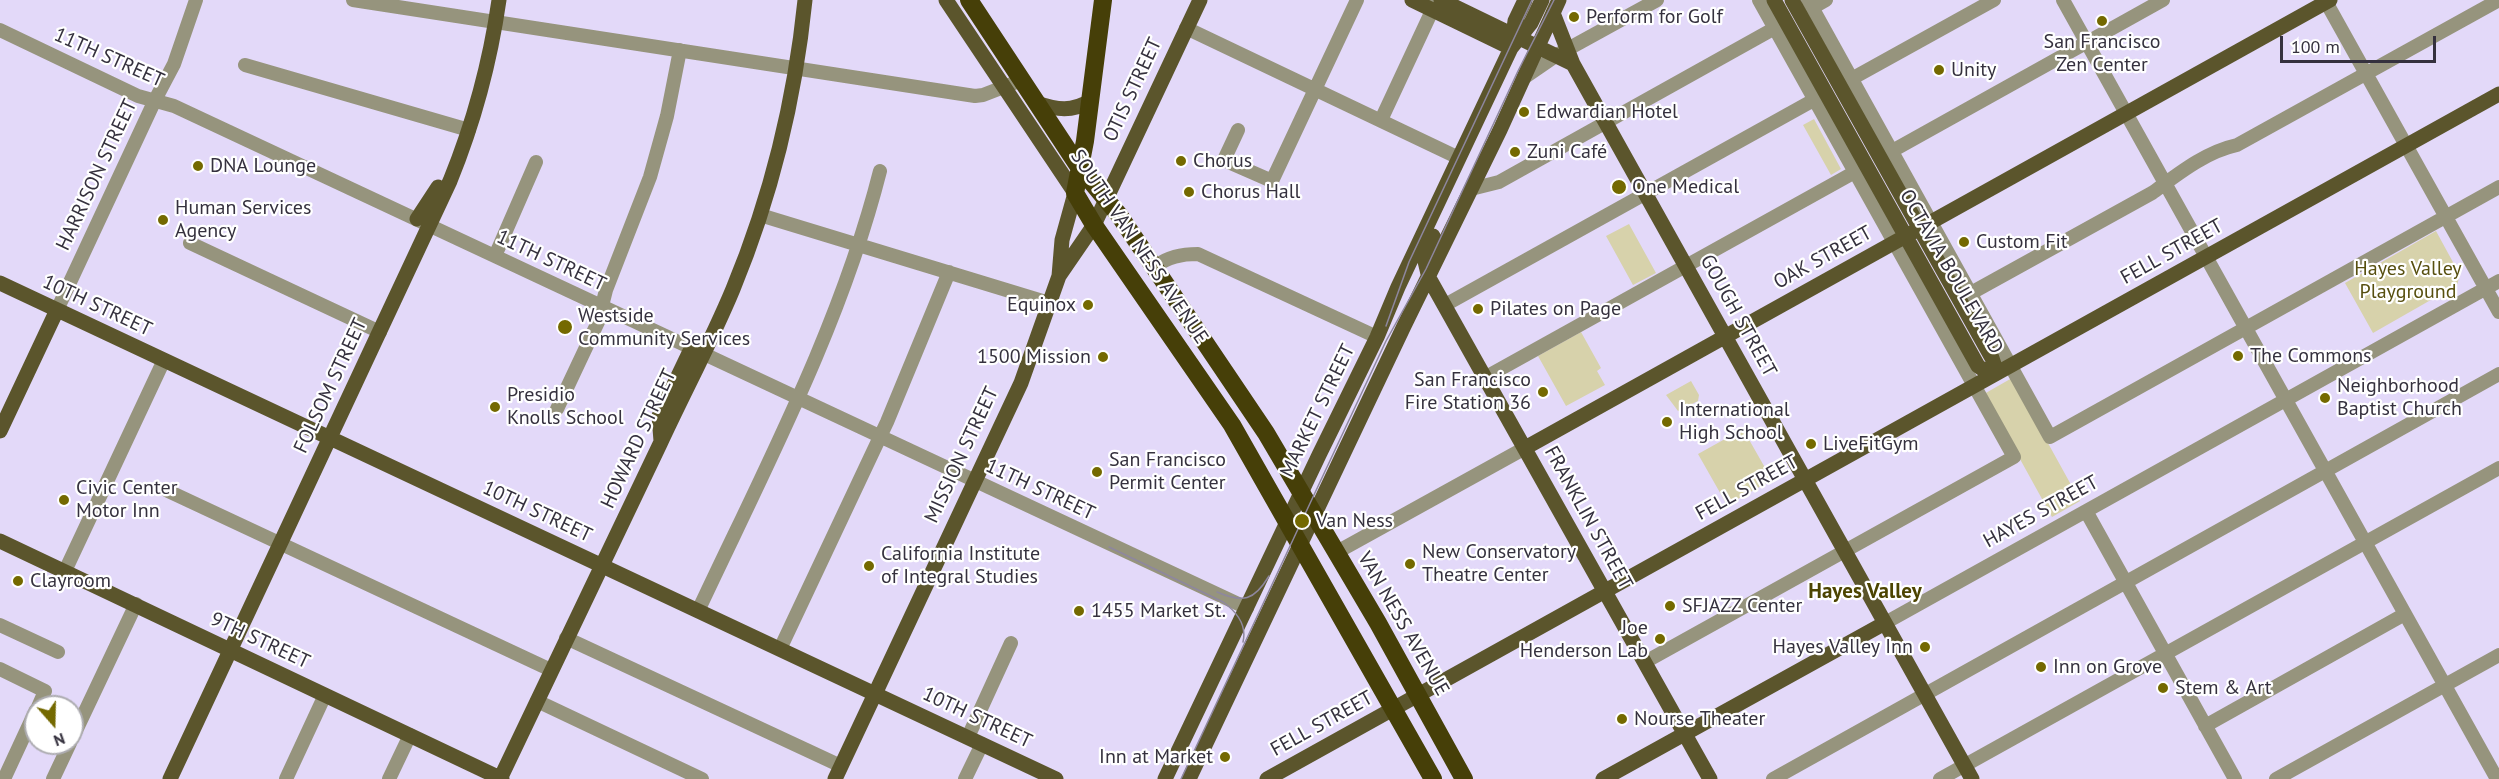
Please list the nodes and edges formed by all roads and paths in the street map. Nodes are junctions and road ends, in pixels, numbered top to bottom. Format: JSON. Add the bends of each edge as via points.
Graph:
{"nodes":[{"id":1,"x":196,"y":0,"type":"edge"},
{"id":2,"x":353,"y":0,"type":"edge"},
{"id":3,"x":500,"y":0,"type":"edge"},
{"id":4,"x":805,"y":0,"type":"edge"},
{"id":5,"x":946,"y":0,"type":"edge"},
{"id":6,"x":969,"y":0,"type":"edge"},
{"id":7,"x":1103,"y":0,"type":"edge"},
{"id":8,"x":1200,"y":0,"type":"edge"},
{"id":9,"x":1357,"y":0,"type":"edge"},
{"id":10,"x":1412,"y":0,"type":"edge"},
{"id":11,"x":1525,"y":0,"type":"edge"},
{"id":12,"x":1542,"y":0,"type":"edge"},
{"id":13,"x":1657,"y":0,"type":"edge"},
{"id":14,"x":1759,"y":0,"type":"edge"},
{"id":15,"x":1774,"y":0,"type":"edge"},
{"id":16,"x":1792,"y":0,"type":"edge"},
{"id":17,"x":1826,"y":0,"type":"edge"},
{"id":18,"x":1994,"y":0,"type":"edge"},
{"id":19,"x":2063,"y":0,"type":"edge"},
{"id":20,"x":2163,"y":0,"type":"edge"},
{"id":21,"x":2499,"y":0,"type":"edge"},
{"id":22,"x":2327,"y":1,"type":"edge"},
{"id":23,"x":394,"y":3,"type":"edge"},
{"id":24,"x":1437,"y":3,"type":"edge"},
{"id":25,"x":1810,"y":4,"type":"edge"},
{"id":26,"x":1556,"y":7,"type":"edge"},
{"id":27,"x":496,"y":22,"type":"junction"},
{"id":28,"x":1186,"y":28,"type":"junction"},
{"id":29,"x":1775,"y":28,"type":"junction"},
{"id":30,"x":0,"y":30,"type":"edge"},
{"id":31,"x":2087,"y":42,"type":"junction"},
{"id":32,"x":1512,"y":45,"type":"junction"},
{"id":33,"x":1537,"y":46,"type":"junction"},
{"id":34,"x":680,"y":50,"type":"junction"},
{"id":35,"x":1565,"y":56,"type":"junction"},
{"id":36,"x":246,"y":65,"type":"dead end"},
{"id":37,"x":796,"y":68,"type":"junction"},
{"id":38,"x":2366,"y":74,"type":"junction"},
{"id":39,"x":1525,"y":77,"type":"junction"},
{"id":40,"x":1013,"y":83,"type":"junction"},
{"id":41,"x":1833,"y":89,"type":"junction"},
{"id":42,"x":1314,"y":90,"type":"junction"},
{"id":43,"x":2499,"y":94,"type":"edge"},
{"id":44,"x":155,"y":100,"type":"junction"},
{"id":45,"x":1090,"y":101,"type":"junction"},
{"id":46,"x":1037,"y":103,"type":"junction"},
{"id":47,"x":2126,"y":113,"type":"junction"},
{"id":48,"x":1381,"y":120,"type":"junction"},
{"id":49,"x":1605,"y":122,"type":"junction"},
{"id":50,"x":469,"y":130,"type":"junction"},
{"id":51,"x":1238,"y":130,"type":"dead end"},
{"id":52,"x":2406,"y":145,"type":"junction"},
{"id":53,"x":1892,"y":151,"type":"junction"},
{"id":54,"x":1459,"y":158,"type":"junction"},
{"id":55,"x":536,"y":162,"type":"dead end"},
{"id":56,"x":1079,"y":167,"type":"junction"},
{"id":57,"x":880,"y":171,"type":"dead end"},
{"id":58,"x":1855,"y":172,"type":"junction"},
{"id":59,"x":1478,"y":173,"type":"junction"},
{"id":60,"x":2165,"y":183,"type":"junction"},
{"id":61,"x":2499,"y":187,"type":"edge"},
{"id":62,"x":1471,"y":189,"type":"junction"},
{"id":63,"x":1075,"y":193,"type":"junction"},
{"id":64,"x":1646,"y":194,"type":"junction"},
{"id":65,"x":1105,"y":199,"type":"junction"},
{"id":66,"x":760,"y":214,"type":"junction"},
{"id":67,"x":2446,"y":217,"type":"junction"},
{"id":68,"x":424,"y":222,"type":"junction"},
{"id":69,"x":1094,"y":225,"type":"junction"},
{"id":70,"x":1913,"y":232,"type":"junction"},
{"id":71,"x":190,"y":243,"type":"dead end"},
{"id":72,"x":859,"y":245,"type":"junction"},
{"id":73,"x":495,"y":256,"type":"junction"},
{"id":74,"x":2206,"y":257,"type":"junction"},
{"id":75,"x":1686,"y":266,"type":"junction"},
{"id":76,"x":1154,"y":267,"type":"junction"},
{"id":77,"x":949,"y":272,"type":"junction"},
{"id":78,"x":1059,"y":276,"type":"junction"},
{"id":79,"x":1429,"y":278,"type":"junction"},
{"id":80,"x":2499,"y":281,"type":"edge"},
{"id":81,"x":0,"y":283,"type":"edge"},
{"id":82,"x":2486,"y":288,"type":"junction"},
{"id":83,"x":1971,"y":293,"type":"junction"},
{"id":84,"x":1050,"y":303,"type":"junction"},
{"id":85,"x":1445,"y":305,"type":"junction"},
{"id":86,"x":602,"y":306,"type":"junction"},
{"id":87,"x":57,"y":310,"type":"junction"},
{"id":88,"x":2499,"y":312,"type":"edge"},
{"id":89,"x":2246,"y":328,"type":"junction"},
{"id":90,"x":380,"y":332,"type":"junction"},
{"id":91,"x":1725,"y":336,"type":"junction"},
{"id":92,"x":1377,"y":337,"type":"junction"},
{"id":93,"x":702,"y":354,"type":"junction"},
{"id":94,"x":164,"y":360,"type":"junction"},
{"id":95,"x":2011,"y":365,"type":"junction"},
{"id":96,"x":2499,"y":374,"type":"edge"},
{"id":97,"x":1992,"y":376,"type":"junction"},
{"id":98,"x":1486,"y":377,"type":"junction"},
{"id":99,"x":1974,"y":386,"type":"junction"},
{"id":100,"x":798,"y":399,"type":"junction"},
{"id":101,"x":2286,"y":400,"type":"junction"},
{"id":102,"x":557,"y":409,"type":"dead end"},
{"id":103,"x":4,"y":413,"type":"edge"},
{"id":104,"x":0,"y":430,"type":"edge"},
{"id":105,"x":325,"y":436,"type":"junction"},
{"id":106,"x":880,"y":437,"type":"junction"},
{"id":107,"x":1525,"y":448,"type":"junction"},
{"id":108,"x":2499,"y":468,"type":"edge"},
{"id":109,"x":2325,"y":471,"type":"junction"},
{"id":110,"x":1806,"y":480,"type":"junction"},
{"id":111,"x":975,"y":482,"type":"junction"},
{"id":112,"x":168,"y":491,"type":"dead end"},
{"id":113,"x":1302,"y":491,"type":"junction"},
{"id":114,"x":2086,"y":511,"type":"junction"},
{"id":115,"x":1315,"y":514,"type":"junction"},
{"id":116,"x":1287,"y":524,"type":"junction"},
{"id":117,"x":0,"y":541,"type":"edge"},
{"id":118,"x":280,"y":543,"type":"junction"},
{"id":119,"x":2365,"y":543,"type":"junction"},
{"id":120,"x":1300,"y":545,"type":"junction"},
{"id":121,"x":1845,"y":551,"type":"junction"},
{"id":122,"x":1337,"y":552,"type":"junction"},
{"id":123,"x":602,"y":566,"type":"junction"},
{"id":124,"x":65,"y":571,"type":"junction"},
{"id":125,"x":2125,"y":582,"type":"junction"},
{"id":126,"x":1605,"y":591,"type":"junction"},
{"id":127,"x":136,"y":604,"type":"junction"},
{"id":128,"x":1247,"y":608,"type":"junction"},
{"id":129,"x":698,"y":611,"type":"junction"},
{"id":130,"x":2405,"y":614,"type":"junction"},
{"id":131,"x":1885,"y":622,"type":"junction"},
{"id":132,"x":0,"y":625,"type":"edge"},
{"id":133,"x":566,"y":638,"type":"junction"},
{"id":134,"x":1011,"y":643,"type":"dead end"},
{"id":135,"x":780,"y":649,"type":"junction"},
{"id":136,"x":230,"y":650,"type":"junction"},
{"id":137,"x":58,"y":652,"type":"dead end"},
{"id":138,"x":2165,"y":654,"type":"junction"},
{"id":139,"x":2499,"y":655,"type":"edge"},
{"id":140,"x":1645,"y":662,"type":"junction"},
{"id":141,"x":0,"y":669,"type":"edge"},
{"id":142,"x":551,"y":670,"type":"junction"},
{"id":143,"x":2445,"y":685,"type":"junction"},
{"id":144,"x":875,"y":693,"type":"junction"},
{"id":145,"x":1925,"y":694,"type":"junction"},
{"id":146,"x":43,"y":695,"type":"edge"},
{"id":147,"x":325,"y":695,"type":"junction"},
{"id":148,"x":1418,"y":695,"type":"junction"},
{"id":149,"x":537,"y":701,"type":"junction"},
{"id":150,"x":1394,"y":709,"type":"junction"},
{"id":151,"x":84,"y":714,"type":"edge"},
{"id":152,"x":2205,"y":726,"type":"junction"},
{"id":153,"x":1684,"y":733,"type":"junction"},
{"id":154,"x":410,"y":735,"type":"junction"},
{"id":155,"x":24,"y":737,"type":"edge"},
{"id":156,"x":975,"y":740,"type":"junction"},
{"id":157,"x":64,"y":755,"type":"edge"},
{"id":158,"x":838,"y":772,"type":"edge"},
{"id":159,"x":1968,"y":772,"type":"edge"},
{"id":160,"x":4,"y":779,"type":"edge"},
{"id":161,"x":53,"y":779,"type":"edge"},
{"id":162,"x":170,"y":779,"type":"edge"},
{"id":163,"x":286,"y":779,"type":"edge"},
{"id":164,"x":389,"y":779,"type":"edge"},
{"id":165,"x":501,"y":779,"type":"edge"},
{"id":166,"x":702,"y":779,"type":"edge"},
{"id":167,"x":965,"y":779,"type":"edge"},
{"id":168,"x":1056,"y":779,"type":"edge"},
{"id":169,"x":1165,"y":779,"type":"edge"},
{"id":170,"x":1189,"y":779,"type":"edge"},
{"id":171,"x":1267,"y":779,"type":"edge"},
{"id":172,"x":1433,"y":779,"type":"edge"},
{"id":173,"x":1464,"y":779,"type":"edge"},
{"id":174,"x":1603,"y":779,"type":"edge"},
{"id":175,"x":1710,"y":779,"type":"edge"},
{"id":176,"x":1773,"y":779,"type":"edge"},
{"id":177,"x":1940,"y":779,"type":"edge"},
{"id":178,"x":2235,"y":779,"type":"edge"},
{"id":179,"x":2276,"y":779,"type":"edge"},
{"id":180,"x":2497,"y":779,"type":"edge"}],
"edges":[{"from":1,"to":44,"type":"street","name":"HARRISON STREET","via":[[182,46]]},
{"from":2,"to":23,"type":"street"},
{"from":3,"to":27,"type":"main road","name":"FOLSOM STREET"},
{"from":4,"to":37,"type":"main road","name":"HOWARD STREET"},
{"from":5,"to":40,"type":"main road","name":"SOUTH VAN NESS AVENUE"},
{"from":6,"to":40,"type":"highway","name":"SOUTH VAN NESS AVENUE"},
{"from":7,"to":45,"type":"highway","name":"MISSION STREET"},
{"from":8,"to":28,"type":"main road","name":"OTIS STREET"},
{"from":9,"to":42,"type":"street"},
{"from":10,"to":24,"type":"main road"},
{"from":11,"to":32,"type":"main road","name":"MARKET STREET","via":[[1515,21]]},
{"from":12,"to":32,"type":"main road","name":"MARKET STREET","via":[[1532,23]]},
{"from":13,"to":35,"type":"street"},
{"from":14,"to":29,"type":"street"},
{"from":15,"to":41,"type":"main road","name":"OCTAVIA BOULEVARD"},
{"from":16,"to":41,"type":"main road","name":"OCTAVIA BOULEVARD"},
{"from":17,"to":25,"type":"street"},
{"from":18,"to":41,"type":"street"},
{"from":19,"to":31,"type":"street"},
{"from":20,"to":31,"type":"street"},
{"from":21,"to":38,"type":"street"},
{"from":22,"to":38,"type":"street"},
{"from":22,"to":47,"type":"main road","name":"OAK STREET"},
{"from":23,"to":27,"type":"street"},
{"from":24,"to":32,"type":"main road"},
{"from":24,"to":48,"type":"street"},
{"from":25,"to":41,"type":"street"},
{"from":26,"to":33,"type":"main road","name":"MARKET STREET"},
{"from":26,"to":35,"type":"main road","name":"GOUGH STREET"},
{"from":27,"to":34,"type":"street"},
{"from":27,"to":50,"type":"main road","name":"FOLSOM STREET","via":[[486,75]]},
{"from":28,"to":42,"type":"street"},
{"from":28,"to":65,"type":"main road","name":"OTIS STREET"},
{"from":29,"to":41,"type":"street"},
{"from":29,"to":49,"type":"street"},
{"from":30,"to":44,"type":"street","name":"11TH STREET","via":[[129,92]]},
{"from":31,"to":47,"type":"street"},
{"from":31,"to":53,"type":"street"},
{"from":32,"to":33,"type":"main road"},
{"from":32,"to":54,"type":"main road","name":"MARKET STREET"},
{"from":32,"to":79,"type":"main road","name":"MARKET STREET","via":[[1503,85],[1425,252]]},
{"from":33,"to":35,"type":"main road"},
{"from":33,"to":39,"type":"main road","name":"MARKET STREET"},
{"from":33,"to":59,"type":"main road","name":"MARKET STREET","via":[[1519,72]]},
{"from":34,"to":37,"type":"street"},
{"from":34,"to":86,"type":"street","via":[[656,157]]},
{"from":35,"to":39,"type":"street"},
{"from":35,"to":49,"type":"main road","name":"GOUGH STREET"},
{"from":36,"to":50,"type":"street"},
{"from":37,"to":40,"type":"street","via":[[975,96]]},
{"from":37,"to":66,"type":"main road","name":"HOWARD STREET"},
{"from":38,"to":52,"type":"street"},
{"from":38,"to":60,"type":"street"},
{"from":39,"to":59,"type":"main road","name":"MARKET STREET"},
{"from":40,"to":46,"type":"highway","name":"SOUTH VAN NESS AVENUE"},
{"from":40,"to":63,"type":"main road","name":"SOUTH VAN NESS AVENUE"},
{"from":41,"to":53,"type":"street"},
{"from":41,"to":58,"type":"street"},
{"from":41,"to":64,"type":"street"},
{"from":41,"to":70,"type":"main road","name":"OCTAVIA BOULEVARD"},
{"from":42,"to":48,"type":"street"},
{"from":42,"to":51,"type":"street","via":[[1272,182],[1224,160]]},
{"from":43,"to":52,"type":"main road","name":"FELL STREET"},
{"from":44,"to":68,"type":"street","name":"11TH STREET"},
{"from":44,"to":87,"type":"street","name":"HARRISON STREET"},
{"from":45,"to":46,"type":"main road","via":[[1066,110]]},
{"from":45,"to":56,"type":"highway","name":"MISSION STREET"},
{"from":46,"to":56,"type":"highway","name":"SOUTH VAN NESS AVENUE"},
{"from":47,"to":60,"type":"street"},
{"from":47,"to":70,"type":"main road","name":"OAK STREET"},
{"from":48,"to":54,"type":"street"},
{"from":49,"to":62,"type":"street","via":[[1499,182]]},
{"from":49,"to":64,"type":"main road","name":"GOUGH STREET"},
{"from":50,"to":68,"type":"main road","name":"FOLSOM STREET","via":[[457,164]]},
{"from":52,"to":67,"type":"street"},
{"from":52,"to":74,"type":"main road","name":"FELL STREET"},
{"from":53,"to":70,"type":"street"},
{"from":54,"to":92,"type":"main road","name":"MARKET STREET"},
{"from":55,"to":73,"type":"street"},
{"from":56,"to":63,"type":"highway","name":"MISSION STREET"},
{"from":56,"to":65,"type":"highway","name":"SOUTH VAN NESS AVENUE"},
{"from":57,"to":72,"type":"street"},
{"from":58,"to":70,"type":"street"},
{"from":58,"to":75,"type":"street"},
{"from":59,"to":62,"type":"main road","name":"MARKET STREET"},
{"from":60,"to":74,"type":"street"},
{"from":60,"to":83,"type":"street"},
{"from":61,"to":67,"type":"street"},
{"from":62,"to":79,"type":"main road","name":"MARKET STREET"},
{"from":63,"to":69,"type":"highway","name":"SOUTH VAN NESS AVENUE"},
{"from":63,"to":78,"type":"main road","name":"MISSION STREET","via":[[1062,240]]},
{"from":64,"to":75,"type":"main road","name":"GOUGH STREET"},
{"from":64,"to":85,"type":"street"},
{"from":65,"to":69,"type":"main road","name":"MISSION STREET"},
{"from":65,"to":76,"type":"highway","name":"SOUTH VAN NESS AVENUE"},
{"from":66,"to":72,"type":"street"},
{"from":66,"to":93,"type":"main road","name":"HOWARD STREET","via":[[734,288]]},
{"from":67,"to":82,"type":"street"},
{"from":67,"to":89,"type":"street"},
{"from":68,"to":73,"type":"street","name":"11TH STREET"},
{"from":68,"to":90,"type":"main road","name":"FOLSOM STREET"},
{"from":69,"to":78,"type":"main road","name":"MISSION STREET"},
{"from":69,"to":116,"type":"highway","name":"SOUTH VAN NESS AVENUE","via":[[1232,425]]},
{"from":70,"to":83,"type":"street"},
{"from":70,"to":91,"type":"main road","name":"OAK STREET"},
{"from":70,"to":97,"type":"main road","name":"OCTAVIA BOULEVARD","via":[[1992,358]]},
{"from":70,"to":99,"type":"street"},
{"from":71,"to":90,"type":"street"},
{"from":72,"to":77,"type":"street"},
{"from":72,"to":100,"type":"street"},
{"from":73,"to":86,"type":"street","name":"11TH STREET"},
{"from":74,"to":89,"type":"street"},
{"from":74,"to":95,"type":"main road","name":"FELL STREET"},
{"from":75,"to":91,"type":"main road","name":"GOUGH STREET"},
{"from":75,"to":98,"type":"street"},
{"from":76,"to":92,"type":"street","via":[[1181,254],[1198,254]]},
{"from":76,"to":113,"type":"highway","name":"SOUTH VAN NESS AVENUE"},
{"from":77,"to":84,"type":"street"},
{"from":77,"to":106,"type":"street"},
{"from":78,"to":84,"type":"main road","name":"MISSION STREET"},
{"from":79,"to":85,"type":"main road","name":"FRANKLIN STREET"},
{"from":79,"to":115,"type":"main road","name":"MARKET STREET"},
{"from":80,"to":82,"type":"street","name":"HAYES STREET"},
{"from":81,"to":87,"type":"main road","name":"10TH STREET"},
{"from":82,"to":88,"type":"street"},
{"from":82,"to":101,"type":"street","name":"HAYES STREET"},
{"from":83,"to":95,"type":"street"},
{"from":84,"to":111,"type":"main road","name":"MISSION STREET","via":[[1021,383]]},
{"from":85,"to":98,"type":"main road","name":"FRANKLIN STREET"},
{"from":86,"to":93,"type":"street","name":"11TH STREET"},
{"from":86,"to":102,"type":"street"},
{"from":87,"to":94,"type":"main road","name":"10TH STREET"},
{"from":87,"to":103,"type":"main road","name":"HARRISON STREET"},
{"from":89,"to":95,"type":"street","via":[[2050,436]]},
{"from":89,"to":101,"type":"street"},
{"from":90,"to":105,"type":"main road","name":"FOLSOM STREET"},
{"from":91,"to":107,"type":"main road","name":"OAK STREET"},
{"from":91,"to":110,"type":"main road","name":"GOUGH STREET"},
{"from":92,"to":113,"type":"main road","name":"MARKET STREET"},
{"from":93,"to":100,"type":"street","name":"11TH STREET"},
{"from":93,"to":123,"type":"main road","name":"HOWARD STREET"},
{"from":94,"to":105,"type":"main road","name":"10TH STREET"},
{"from":94,"to":124,"type":"street"},
{"from":95,"to":97,"type":"main road","name":"FELL STREET"},
{"from":96,"to":109,"type":"street"},
{"from":97,"to":99,"type":"main road","name":"FELL STREET"},
{"from":98,"to":107,"type":"main road","name":"FRANKLIN STREET"},
{"from":99,"to":110,"type":"main road","name":"FELL STREET"},
{"from":99,"to":121,"type":"street","via":[[2014,457]]},
{"from":100,"to":106,"type":"street","name":"11TH STREET"},
{"from":100,"to":129,"type":"street"},
{"from":101,"to":109,"type":"street"},
{"from":101,"to":114,"type":"street","name":"HAYES STREET"},
{"from":103,"to":104,"type":"main road","name":"HARRISON STREET"},
{"from":105,"to":118,"type":"main road","name":"FOLSOM STREET"},
{"from":105,"to":123,"type":"main road","name":"10TH STREET"},
{"from":106,"to":111,"type":"street","name":"11TH STREET"},
{"from":106,"to":135,"type":"street"},
{"from":107,"to":122,"type":"street","name":"OAK STREET"},
{"from":107,"to":126,"type":"main road","name":"FRANKLIN STREET"},
{"from":108,"to":119,"type":"street"},
{"from":109,"to":119,"type":"street"},
{"from":109,"to":125,"type":"street"},
{"from":110,"to":121,"type":"main road","name":"GOUGH STREET"},
{"from":110,"to":126,"type":"main road","name":"FELL STREET"},
{"from":111,"to":128,"type":"street","name":"11TH STREET"},
{"from":111,"to":144,"type":"main road","name":"MISSION STREET"},
{"from":112,"to":118,"type":"street"},
{"from":113,"to":115,"type":"highway","name":"VAN NESS AVENUE"},
{"from":113,"to":116,"type":"main road","name":"MARKET STREET"},
{"from":114,"to":125,"type":"street"},
{"from":114,"to":131,"type":"street","name":"HAYES STREET"},
{"from":115,"to":120,"type":"main road","name":"MARKET STREET"},
{"from":115,"to":122,"type":"highway","name":"VAN NESS AVENUE"},
{"from":116,"to":120,"type":"highway"},
{"from":116,"to":128,"type":"main road","name":"MARKET STREET"},
{"from":117,"to":124,"type":"main road","name":"9TH STREET"},
{"from":118,"to":136,"type":"main road","name":"FOLSOM STREET"},
{"from":118,"to":142,"type":"street"},
{"from":119,"to":130,"type":"street"},
{"from":119,"to":138,"type":"street"},
{"from":120,"to":150,"type":"highway"},
{"from":120,"to":170,"type":"main road","name":"MARKET STREET"},
{"from":121,"to":131,"type":"main road","name":"GOUGH STREET"},
{"from":121,"to":140,"type":"street"},
{"from":122,"to":148,"type":"highway","name":"VAN NESS AVENUE"},
{"from":123,"to":129,"type":"main road","name":"10TH STREET"},
{"from":123,"to":133,"type":"main road","name":"HOWARD STREET"},
{"from":124,"to":127,"type":"main road","name":"9TH STREET"},
{"from":125,"to":138,"type":"street"},
{"from":125,"to":145,"type":"street"},
{"from":126,"to":140,"type":"main road","name":"FRANKLIN STREET"},
{"from":126,"to":148,"type":"main road","name":"FELL STREET"},
{"from":127,"to":136,"type":"main road","name":"9TH STREET"},
{"from":127,"to":151,"type":"street"},
{"from":128,"to":169,"type":"main road","name":"MARKET STREET"},
{"from":129,"to":135,"type":"main road","name":"10TH STREET"},
{"from":130,"to":143,"type":"street"},
{"from":130,"to":152,"type":"street"},
{"from":131,"to":145,"type":"main road","name":"GOUGH STREET"},
{"from":131,"to":153,"type":"main road","name":"HAYES STREET"},
{"from":132,"to":137,"type":"street"},
{"from":133,"to":142,"type":"main road","name":"HOWARD STREET"},
{"from":133,"to":158,"type":"street"},
{"from":134,"to":156,"type":"street"},
{"from":135,"to":144,"type":"main road","name":"10TH STREET"},
{"from":136,"to":147,"type":"main road","name":"9TH STREET"},
{"from":136,"to":162,"type":"main road","name":"FOLSOM STREET"},
{"from":138,"to":152,"type":"street"},
{"from":138,"to":159,"type":"street"},
{"from":139,"to":143,"type":"street"},
{"from":140,"to":153,"type":"main road","name":"FRANKLIN STREET"},
{"from":141,"to":146,"type":"street","via":[[45,691]]},
{"from":142,"to":149,"type":"main road","name":"HOWARD STREET"},
{"from":143,"to":179,"type":"street"},
{"from":143,"to":180,"type":"street"},
{"from":144,"to":156,"type":"main road","name":"10TH STREET"},
{"from":144,"to":158,"type":"main road","name":"MISSION STREET"},
{"from":145,"to":159,"type":"main road","name":"GOUGH STREET"},
{"from":145,"to":176,"type":"street"},
{"from":147,"to":154,"type":"main road","name":"9TH STREET"},
{"from":147,"to":163,"type":"street"},
{"from":148,"to":150,"type":"main road","name":"FELL STREET"},
{"from":148,"to":173,"type":"highway","name":"VAN NESS AVENUE"},
{"from":149,"to":165,"type":"main road","name":"HOWARD STREET"},
{"from":149,"to":166,"type":"street"},
{"from":150,"to":171,"type":"main road","name":"FELL STREET"},
{"from":150,"to":172,"type":"highway"},
{"from":152,"to":178,"type":"street"},
{"from":153,"to":174,"type":"main road","name":"HAYES STREET"},
{"from":153,"to":175,"type":"main road","name":"FRANKLIN STREET"},
{"from":154,"to":164,"type":"street"},
{"from":154,"to":165,"type":"main road","name":"9TH STREET"},
{"from":155,"to":160,"type":"street"},
{"from":156,"to":167,"type":"street"},
{"from":156,"to":168,"type":"main road","name":"10TH STREET"},
{"from":157,"to":161,"type":"street"},
{"from":159,"to":177,"type":"street"}]}
